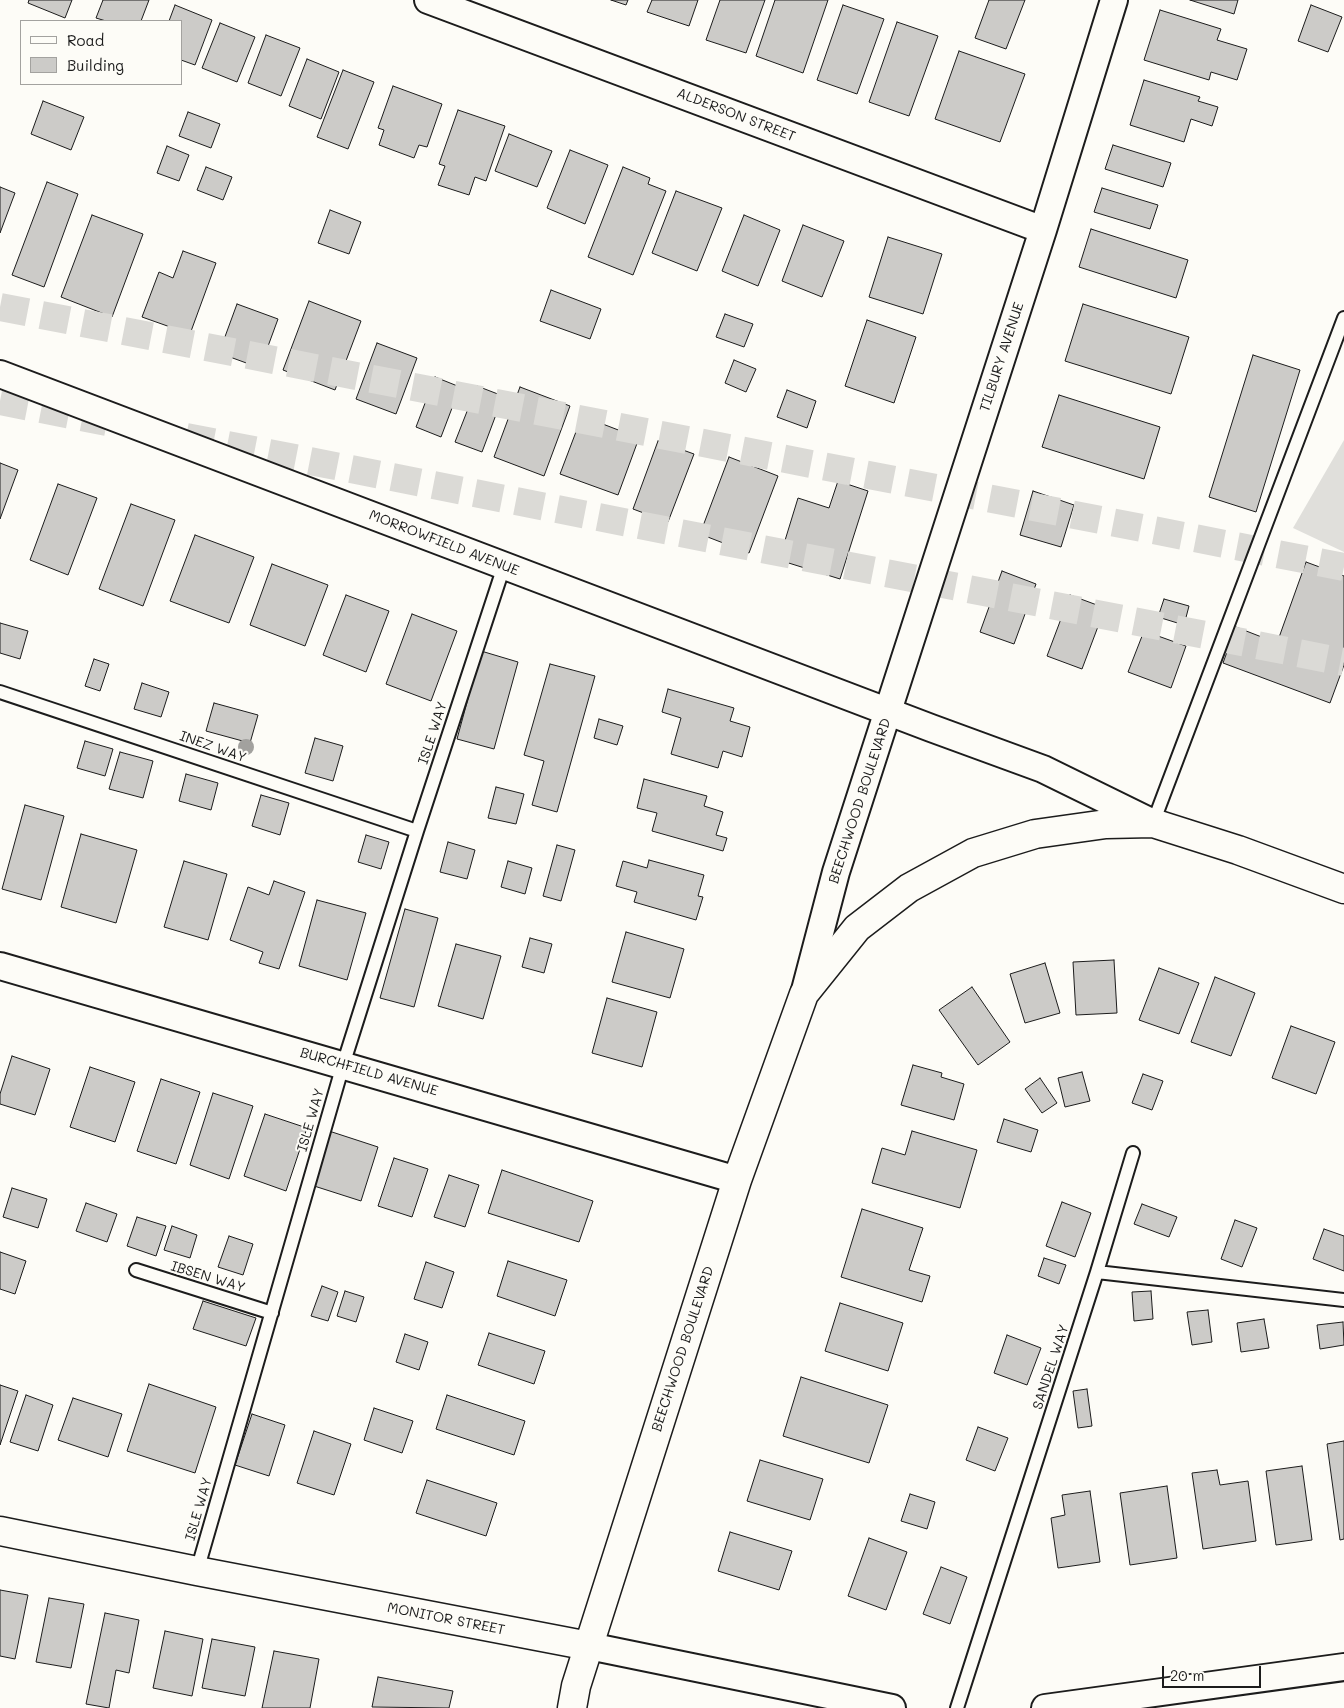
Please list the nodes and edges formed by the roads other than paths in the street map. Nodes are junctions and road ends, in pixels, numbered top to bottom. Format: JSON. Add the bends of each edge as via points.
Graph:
{"nodes":[{"id":1,"x":428,"y":0,"type":"edge"},
{"id":2,"x":1114,"y":0,"type":"edge"},
{"id":3,"x":1043,"y":230,"type":"junction"},
{"id":4,"x":1344,"y":318,"type":"edge"},
{"id":5,"x":0,"y":374,"type":"edge"},
{"id":6,"x":504,"y":566,"type":"junction"},
{"id":7,"x":0,"y":692,"type":"edge"},
{"id":8,"x":888,"y":712,"type":"junction"},
{"id":9,"x":1153,"y":823,"type":"junction"},
{"id":10,"x":417,"y":831,"type":"junction"},
{"id":11,"x":1344,"y":889,"type":"edge"},
{"id":12,"x":0,"y":966,"type":"edge"},
{"id":13,"x":804,"y":994,"type":"junction"},
{"id":14,"x":343,"y":1065,"type":"junction"},
{"id":15,"x":1133,"y":1153,"type":"dead end"},
{"id":16,"x":737,"y":1180,"type":"junction"},
{"id":17,"x":136,"y":1270,"type":"dead end"},
{"id":18,"x":1097,"y":1272,"type":"junction"},
{"id":19,"x":1344,"y":1300,"type":"edge"},
{"id":20,"x":272,"y":1313,"type":"junction"},
{"id":21,"x":0,"y":1531,"type":"edge"},
{"id":22,"x":197,"y":1571,"type":"junction"},
{"id":23,"x":589,"y":1646,"type":"junction"},
{"id":24,"x":1344,"y":1667,"type":"edge"},
{"id":25,"x":572,"y":1708,"type":"edge"},
{"id":26,"x":892,"y":1708,"type":"edge"},
{"id":27,"x":957,"y":1708,"type":"edge"},
{"id":28,"x":1045,"y":1708,"type":"edge"}],
"edges":[{"from":1,"to":3,"type":"street","name":"ALDERSON STREET"},
{"from":2,"to":3,"type":"street","name":"TILBURY AVENUE"},
{"from":3,"to":8,"type":"street","name":"TILBURY AVENUE"},
{"from":4,"to":9,"type":"lane"},
{"from":5,"to":6,"type":"street","name":"MORROWFIELD AVENUE"},
{"from":6,"to":8,"type":"street","name":"MORROWFIELD AVENUE"},
{"from":6,"to":10,"type":"lane","name":"ISLE WAY"},
{"from":7,"to":10,"type":"lane","name":"INEZ WAY"},
{"from":8,"to":9,"type":"street","name":"BEECHWOOD BOULEVARD","via":[[1043,769]]},
{"from":8,"to":13,"type":"street","name":"BEECHWOOD BOULEVARD","via":[[836,872]]},
{"from":9,"to":11,"type":"street","name":"BEECHWOOD BOULEVARD"},
{"from":9,"to":13,"type":"street","name":"BEECHWOOD BOULEVARD","via":[[1106,824],[1035,834],[973,853],[909,888],[857,928]]},
{"from":10,"to":14,"type":"lane","name":"ISLE WAY"},
{"from":12,"to":14,"type":"street","name":"BURCHFIELD AVENUE"},
{"from":13,"to":16,"type":"street","name":"BEECHWOOD BOULEVARD"},
{"from":14,"to":16,"type":"street","name":"BURCHFIELD AVENUE"},
{"from":14,"to":20,"type":"lane","name":"ISLE WAY"},
{"from":15,"to":18,"type":"lane","name":"SANDEL WAY"},
{"from":16,"to":23,"type":"street","name":"BEECHWOOD BOULEVARD"},
{"from":17,"to":20,"type":"lane","name":"IBSEN WAY"},
{"from":18,"to":19,"type":"lane"},
{"from":18,"to":27,"type":"lane","name":"SANDEL WAY"},
{"from":20,"to":22,"type":"lane","name":"ISLE WAY"},
{"from":21,"to":22,"type":"street","name":"MONITOR STREET"},
{"from":22,"to":23,"type":"street","name":"MONITOR STREET"},
{"from":23,"to":25,"type":"street","name":"BEECHWOOD BOULEVARD"},
{"from":23,"to":26,"type":"street","name":"MONITOR STREET"},
{"from":24,"to":28,"type":"street"}]}
